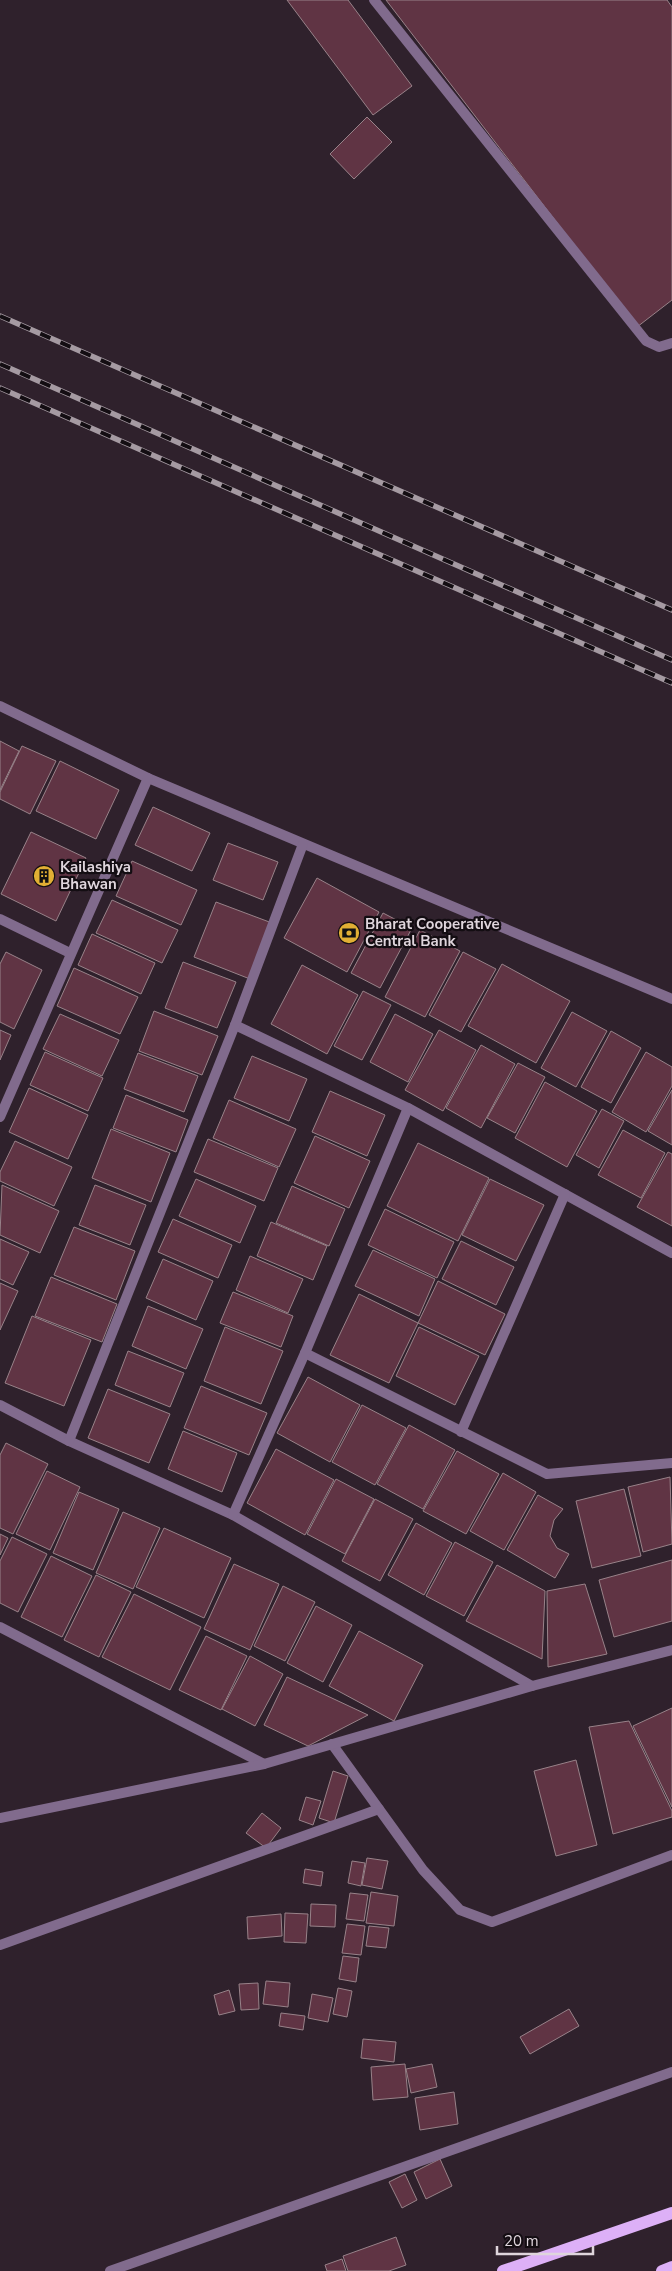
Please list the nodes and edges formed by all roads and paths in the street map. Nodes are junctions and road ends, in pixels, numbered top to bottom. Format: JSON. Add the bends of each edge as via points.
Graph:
{"nodes":[{"id":1,"x":374,"y":0,"type":"edge"},
{"id":2,"x":672,"y":343,"type":"edge"},
{"id":3,"x":0,"y":706,"type":"edge"},
{"id":4,"x":148,"y":778,"type":"junction"},
{"id":5,"x":303,"y":844,"type":"junction"},
{"id":6,"x":0,"y":919,"type":"edge"},
{"id":7,"x":70,"y":953,"type":"junction"},
{"id":8,"x":672,"y":999,"type":"edge"},
{"id":9,"x":235,"y":1025,"type":"junction"},
{"id":10,"x":408,"y":1108,"type":"junction"},
{"id":11,"x":1,"y":1113,"type":"edge"},
{"id":12,"x":565,"y":1194,"type":"junction"},
{"id":13,"x":672,"y":1253,"type":"edge"},
{"id":14,"x":304,"y":1354,"type":"junction"},
{"id":15,"x":0,"y":1405,"type":"edge"},
{"id":16,"x":461,"y":1432,"type":"junction"},
{"id":17,"x":69,"y":1441,"type":"junction"},
{"id":18,"x":672,"y":1462,"type":"edge"},
{"id":19,"x":233,"y":1515,"type":"junction"},
{"id":20,"x":0,"y":1627,"type":"edge"},
{"id":21,"x":672,"y":1650,"type":"edge"},
{"id":22,"x":532,"y":1686,"type":"junction"},
{"id":23,"x":332,"y":1744,"type":"junction"},
{"id":24,"x":264,"y":1764,"type":"junction"},
{"id":25,"x":379,"y":1809,"type":"junction"},
{"id":26,"x":0,"y":1818,"type":"edge"},
{"id":27,"x":672,"y":1855,"type":"edge"},
{"id":28,"x":0,"y":1945,"type":"edge"},
{"id":29,"x":672,"y":2072,"type":"edge"},
{"id":30,"x":672,"y":2213,"type":"edge"},
{"id":31,"x":672,"y":2267,"type":"edge"},
{"id":32,"x":110,"y":2271,"type":"edge"},
{"id":33,"x":502,"y":2271,"type":"edge"},
{"id":34,"x":662,"y":2271,"type":"edge"}],
"edges":[{"from":1,"to":2,"type":"street","via":[[646,341],[659,347]]},
{"from":3,"to":4,"type":"street"},
{"from":4,"to":5,"type":"street"},
{"from":4,"to":7,"type":"street"},
{"from":5,"to":8,"type":"street"},
{"from":5,"to":9,"type":"street"},
{"from":6,"to":7,"type":"street"},
{"from":7,"to":11,"type":"street"},
{"from":9,"to":10,"type":"street"},
{"from":9,"to":17,"type":"street"},
{"from":10,"to":12,"type":"street"},
{"from":10,"to":14,"type":"street"},
{"from":12,"to":13,"type":"street"},
{"from":12,"to":16,"type":"street"},
{"from":14,"to":16,"type":"street"},
{"from":14,"to":19,"type":"street"},
{"from":15,"to":17,"type":"street"},
{"from":16,"to":18,"type":"street","via":[[547,1474]]},
{"from":17,"to":19,"type":"street"},
{"from":19,"to":22,"type":"street"},
{"from":20,"to":24,"type":"street"},
{"from":21,"to":22,"type":"street"},
{"from":22,"to":23,"type":"street"},
{"from":23,"to":24,"type":"street"},
{"from":23,"to":25,"type":"street"},
{"from":24,"to":26,"type":"street"},
{"from":25,"to":27,"type":"street","via":[[423,1870],[460,1910],[492,1922]]},
{"from":25,"to":28,"type":"street"},
{"from":29,"to":32,"type":"street"},
{"from":30,"to":33,"type":"main road"},
{"from":31,"to":34,"type":"main road"}]}
